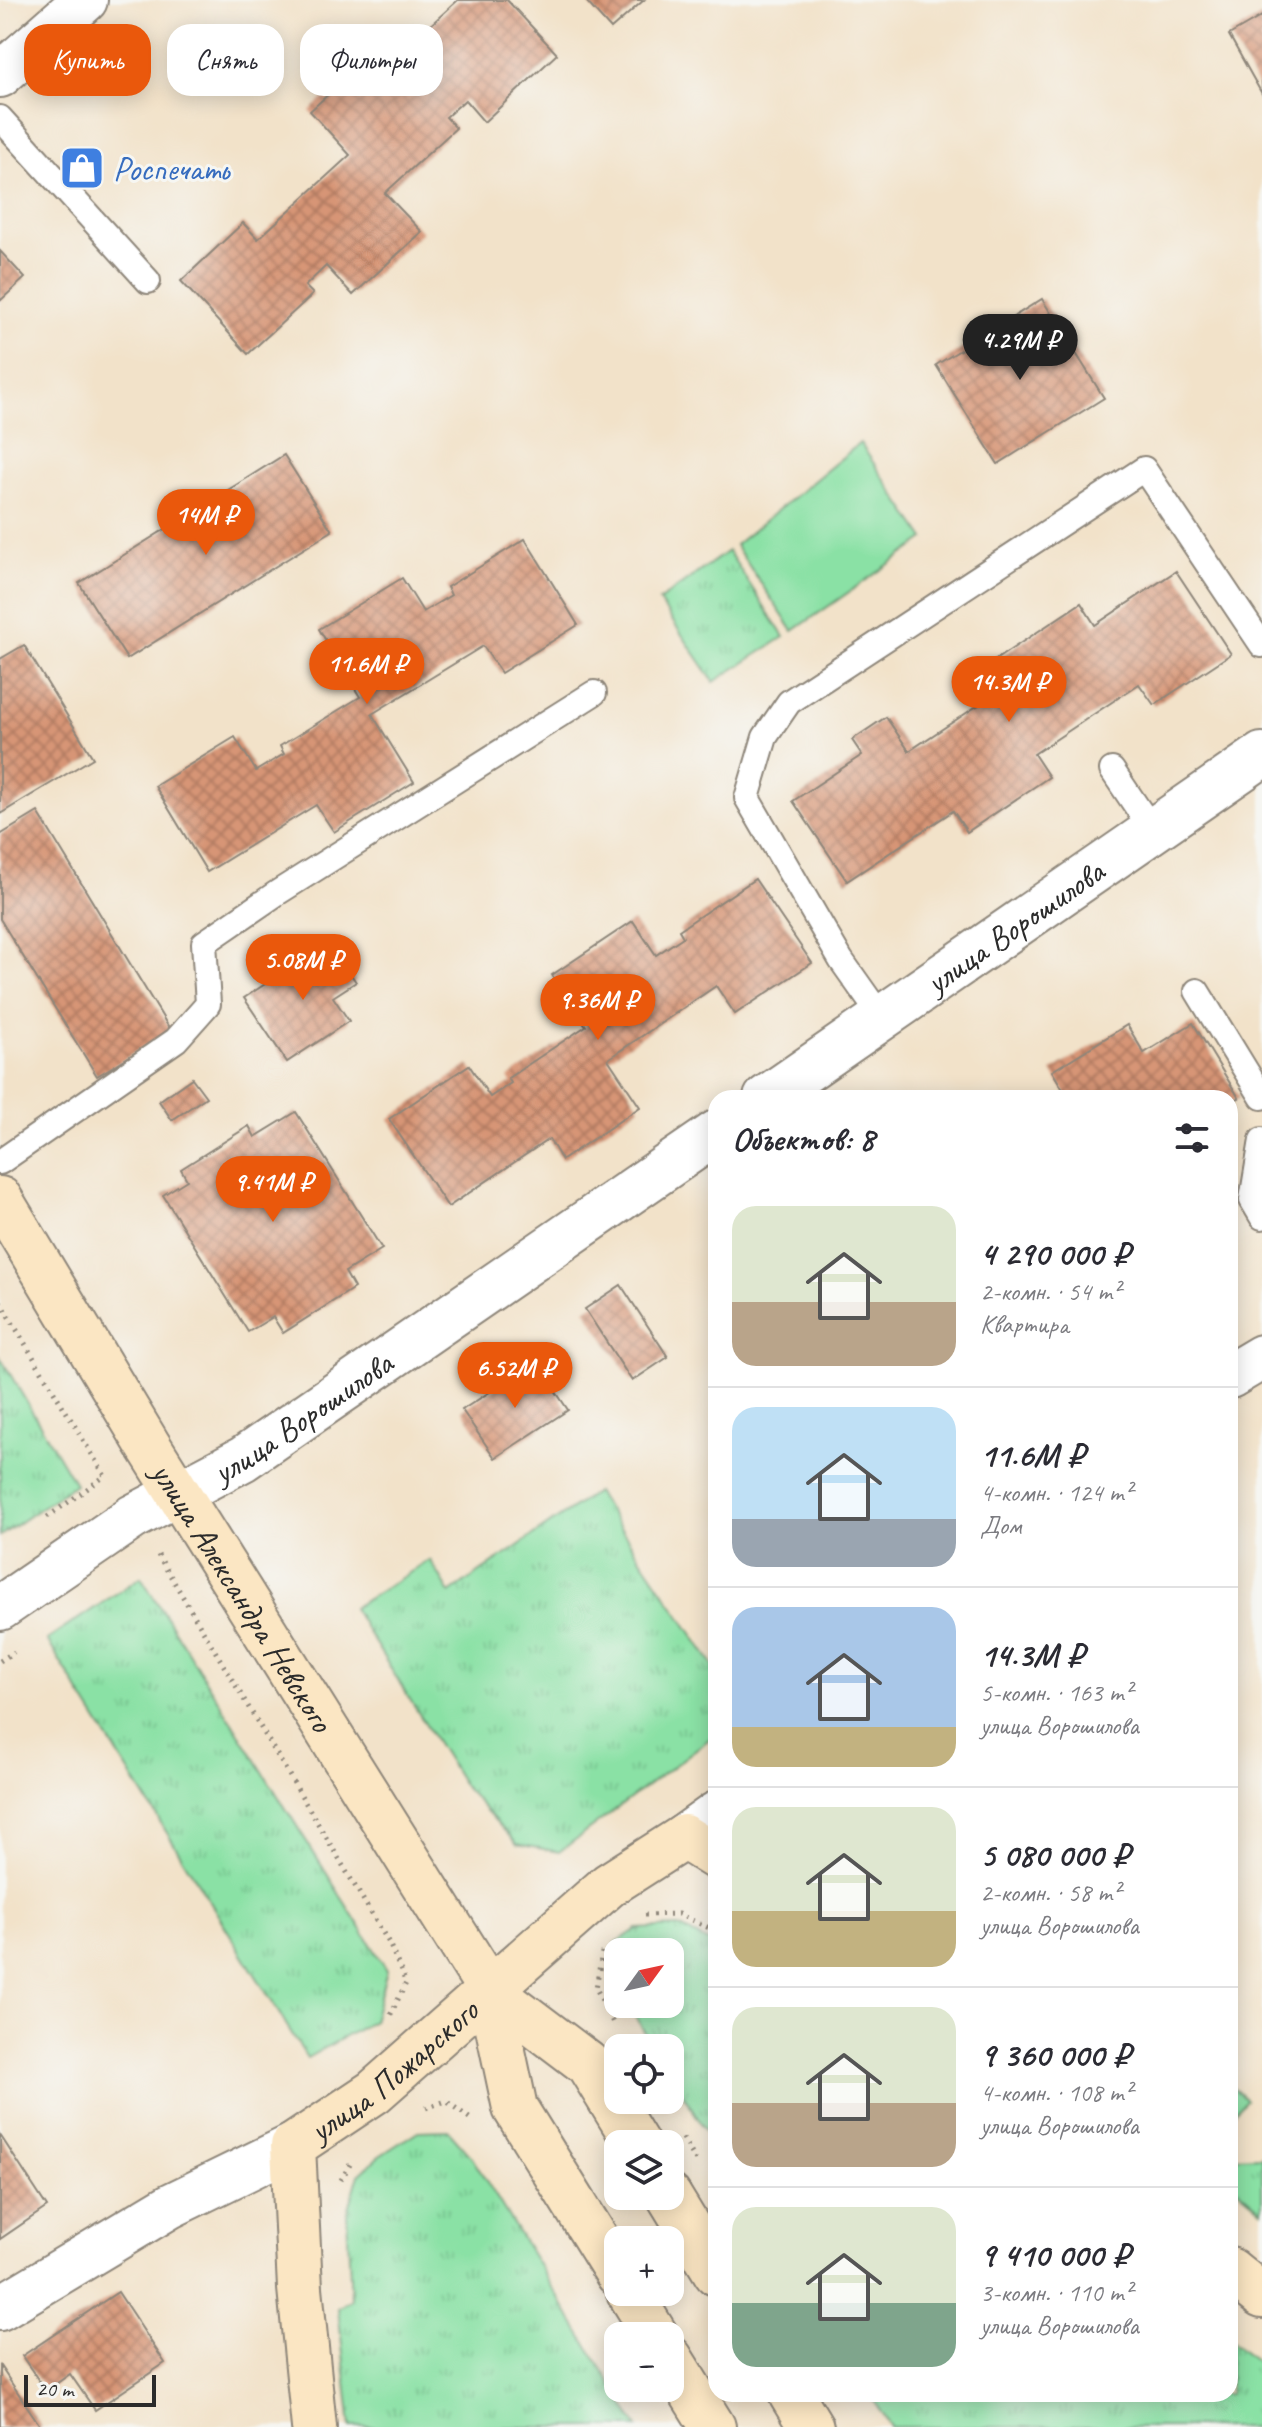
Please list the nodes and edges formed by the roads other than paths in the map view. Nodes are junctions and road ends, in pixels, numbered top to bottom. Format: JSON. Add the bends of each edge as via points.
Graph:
{"nodes":[{"id":1,"x":85,"y":0,"type":"edge"},
{"id":2,"x":0,"y":75,"type":"edge"},
{"id":3,"x":0,"y":118,"type":"edge"},
{"id":4,"x":148,"y":281,"type":"dead end"},
{"id":5,"x":1262,"y":645,"type":"edge"},
{"id":6,"x":594,"y":693,"type":"dead end"},
{"id":7,"x":1262,"y":755,"type":"edge"},
{"id":8,"x":1112,"y":770,"type":"dead end"},
{"id":9,"x":1153,"y":831,"type":"junction"},
{"id":10,"x":1197,"y":991,"type":"dead end"},
{"id":11,"x":882,"y":1018,"type":"junction"},
{"id":12,"x":778,"y":1090,"type":"edge"},
{"id":13,"x":1262,"y":1097,"type":"edge"},
{"id":14,"x":708,"y":1139,"type":"edge"},
{"id":15,"x":1262,"y":1140,"type":"edge"},
{"id":16,"x":0,"y":1162,"type":"edge"},
{"id":17,"x":0,"y":1199,"type":"edge"},
{"id":18,"x":1262,"y":1217,"type":"edge"},
{"id":19,"x":1262,"y":1357,"type":"edge"},
{"id":20,"x":1238,"y":1371,"type":"edge"},
{"id":21,"x":178,"y":1493,"type":"junction"},
{"id":22,"x":0,"y":1608,"type":"edge"},
{"id":23,"x":705,"y":1836,"type":"edge"},
{"id":24,"x":490,"y":1990,"type":"junction"},
{"id":25,"x":651,"y":2130,"type":"edge"},
{"id":26,"x":293,"y":2146,"type":"junction"},
{"id":27,"x":678,"y":2210,"type":"edge"},
{"id":28,"x":604,"y":2251,"type":"edge"},
{"id":29,"x":708,"y":2260,"type":"edge"},
{"id":30,"x":1238,"y":2276,"type":"edge"},
{"id":31,"x":1262,"y":2296,"type":"edge"},
{"id":32,"x":0,"y":2308,"type":"edge"},
{"id":33,"x":684,"y":2380,"type":"edge"},
{"id":34,"x":796,"y":2402,"type":"edge"},
{"id":35,"x":314,"y":2427,"type":"edge"},
{"id":36,"x":713,"y":2427,"type":"edge"},
{"id":37,"x":811,"y":2427,"type":"edge"}],
"edges":[{"from":1,"to":2,"type":"street"},
{"from":3,"to":4,"type":"lane"},
{"from":5,"to":11,"type":"lane","via":[[1144,469],[789,702],[765,737],[747,798],[841,960]]},
{"from":6,"to":16,"type":"lane","via":[[204,943],[208,1004],[176,1040]]},
{"from":7,"to":9,"type":"street","name":"улица Ворошилова"},
{"from":8,"to":9,"type":"lane"},
{"from":9,"to":11,"type":"street","name":"улица Ворошилова"},
{"from":10,"to":13,"type":"lane"},
{"from":11,"to":12,"type":"street","name":"улица Ворошилова"},
{"from":14,"to":21,"type":"street","name":"улица Ворошилова","via":[[243,1459]]},
{"from":15,"to":18,"type":"lane","via":[[1252,1200]]},
{"from":17,"to":21,"type":"main road","name":"улица Александра Невского"},
{"from":19,"to":20,"type":"street"},
{"from":21,"to":22,"type":"street","name":"улица Ворошилова","via":[[133,1517]]},
{"from":21,"to":24,"type":"main road","name":"улица Александра Невского"},
{"from":23,"to":24,"type":"main road","name":"улица Пожарского","via":[[609,1885]]},
{"from":24,"to":25,"type":"main road","via":[[588,2064]]},
{"from":24,"to":26,"type":"main road","name":"улица Пожарского","via":[[374,2092]]},
{"from":24,"to":28,"type":"main road","via":[[515,2108]]},
{"from":26,"to":32,"type":"street","name":"улица Пожарского","via":[[170,2206]]},
{"from":26,"to":35,"type":"main road"},
{"from":27,"to":29,"type":"main road"},
{"from":30,"to":31,"type":"main road"},
{"from":33,"to":36,"type":"main road"},
{"from":34,"to":37,"type":"main road"}]}
